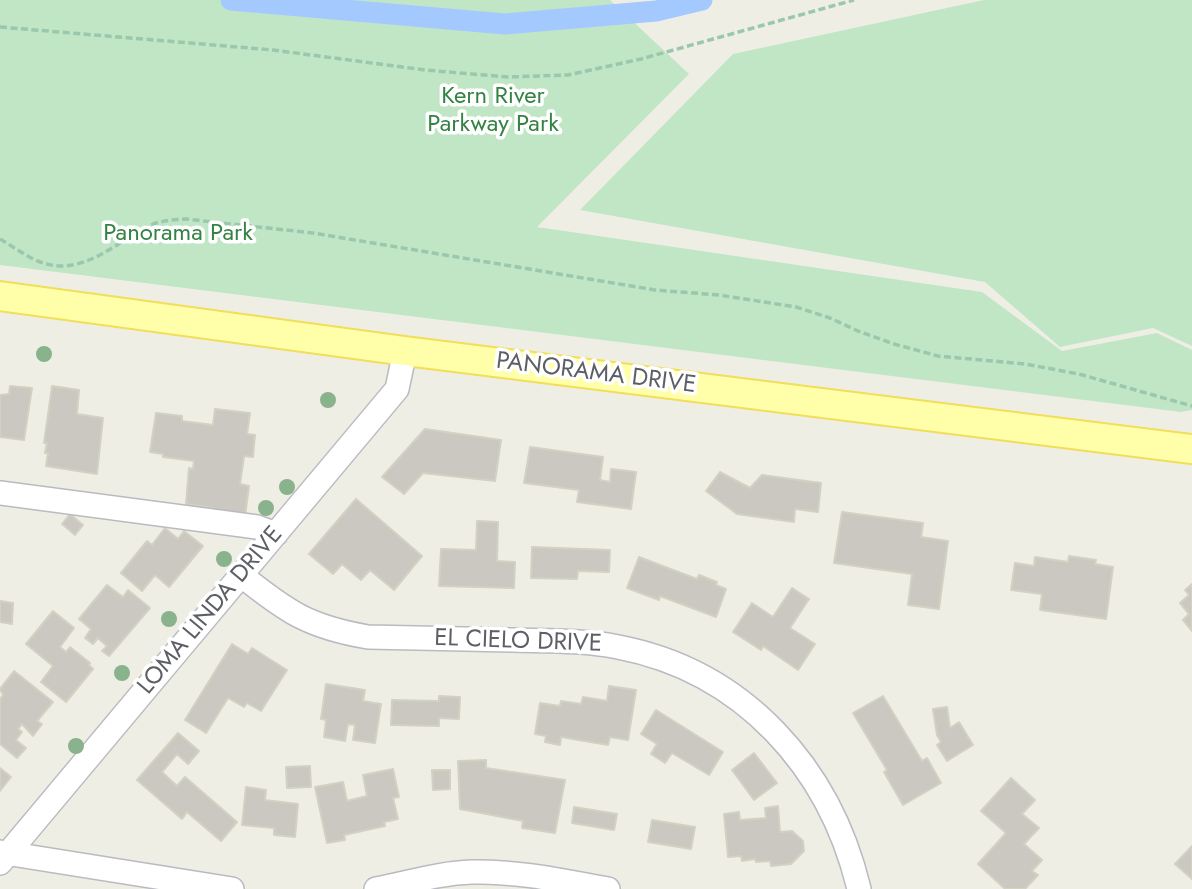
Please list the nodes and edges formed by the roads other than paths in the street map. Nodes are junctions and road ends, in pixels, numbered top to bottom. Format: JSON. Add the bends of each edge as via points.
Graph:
{"nodes":[{"id":1,"x":0,"y":296,"type":"edge"},
{"id":2,"x":405,"y":351,"type":"junction"},
{"id":3,"x":1192,"y":449,"type":"edge"},
{"id":4,"x":0,"y":492,"type":"edge"},
{"id":5,"x":276,"y":534,"type":"junction"},
{"id":6,"x":241,"y":576,"type":"junction"},
{"id":7,"x":3,"y":856,"type":"edge"},
{"id":8,"x":381,"y":888,"type":"edge"},
{"id":9,"x":232,"y":889,"type":"edge"},
{"id":10,"x":608,"y":889,"type":"edge"},
{"id":11,"x":859,"y":889,"type":"edge"}],
"edges":[{"from":1,"to":2,"type":"main road","name":"PANORAMA DRIVE"},
{"from":2,"to":3,"type":"main road","name":"PANORAMA DRIVE"},
{"from":2,"to":5,"type":"street","name":"LOMA LINDA DRIVE","via":[[397,389]]},
{"from":4,"to":5,"type":"street","via":[[257,527]]},
{"from":5,"to":6,"type":"street","name":"LOMA LINDA DRIVE"},
{"from":6,"to":7,"type":"street","name":"LOMA LINDA DRIVE"},
{"from":6,"to":11,"type":"street","name":"EL CIELO DRIVE","via":[[280,606],[336,632],[368,638],[582,642],[661,658],[700,676],[758,715],[793,751],[839,824]]},
{"from":7,"to":9,"type":"street"},
{"from":8,"to":10,"type":"street","via":[[473,872],[513,873]]}]}
